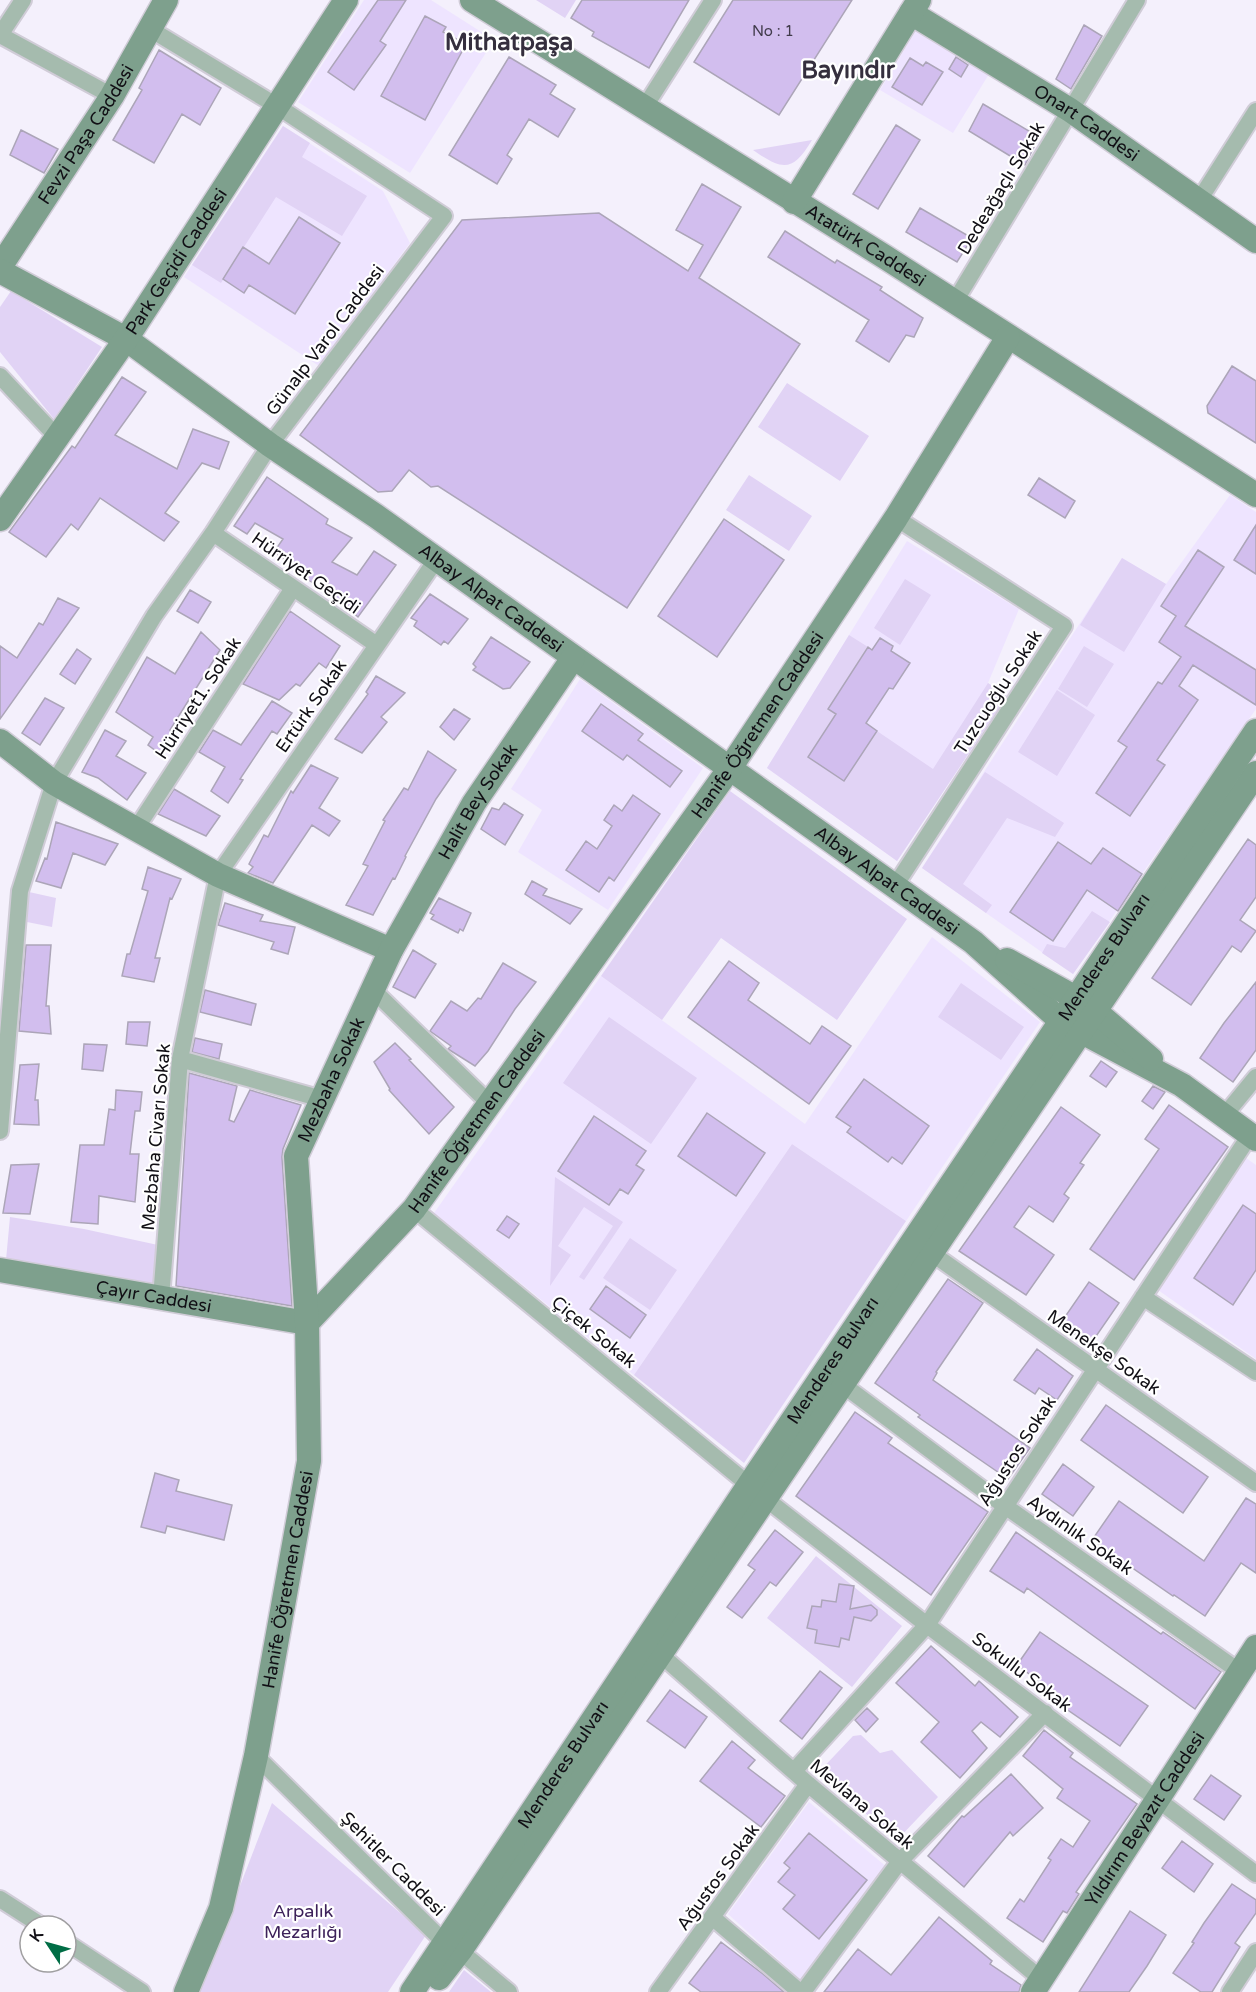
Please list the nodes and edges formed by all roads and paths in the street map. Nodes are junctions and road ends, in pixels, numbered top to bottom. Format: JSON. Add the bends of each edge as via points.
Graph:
{"nodes":[{"id":1,"x":23,"y":0,"type":"edge"},
{"id":2,"x":166,"y":0,"type":"edge"},
{"id":3,"x":346,"y":0,"type":"edge"},
{"id":4,"x":472,"y":0,"type":"edge"},
{"id":5,"x":713,"y":0,"type":"edge"},
{"id":6,"x":1137,"y":0,"type":"edge"},
{"id":7,"x":915,"y":7,"type":"edge"},
{"id":8,"x":150,"y":29,"type":"junction"},
{"id":9,"x":0,"y":35,"type":"edge"},
{"id":10,"x":112,"y":96,"type":"junction"},
{"id":11,"x":277,"y":106,"type":"junction"},
{"id":12,"x":644,"y":108,"type":"junction"},
{"id":13,"x":1070,"y":110,"type":"junction"},
{"id":14,"x":1256,"y":111,"type":"edge"},
{"id":15,"x":794,"y":202,"type":"junction"},
{"id":16,"x":1198,"y":202,"type":"junction"},
{"id":17,"x":1256,"y":241,"type":"edge"},
{"id":18,"x":0,"y":269,"type":"edge"},
{"id":19,"x":954,"y":303,"type":"junction"},
{"id":20,"x":1008,"y":337,"type":"junction"},
{"id":21,"x":126,"y":339,"type":"junction"},
{"id":22,"x":0,"y":376,"type":"edge"},
{"id":23,"x":57,"y":437,"type":"junction"},
{"id":24,"x":270,"y":446,"type":"junction"},
{"id":25,"x":1256,"y":495,"type":"edge"},
{"id":26,"x":896,"y":518,"type":"junction"},
{"id":27,"x":0,"y":519,"type":"edge"},
{"id":28,"x":213,"y":532,"type":"junction"},
{"id":29,"x":436,"y":560,"type":"junction"},
{"id":30,"x":293,"y":588,"type":"junction"},
{"id":31,"x":377,"y":645,"type":"junction"},
{"id":32,"x":573,"y":658,"type":"junction"},
{"id":33,"x":1256,"y":731,"type":"edge"},
{"id":34,"x":0,"y":741,"type":"edge"},
{"id":35,"x":730,"y":768,"type":"junction"},
{"id":36,"x":1256,"y":773,"type":"edge"},
{"id":37,"x":54,"y":783,"type":"junction"},
{"id":38,"x":136,"y":829,"type":"junction"},
{"id":39,"x":218,"y":875,"type":"junction"},
{"id":40,"x":895,"y":885,"type":"junction"},
{"id":41,"x":973,"y":942,"type":"junction"},
{"id":42,"x":391,"y":950,"type":"junction"},
{"id":43,"x":373,"y":990,"type":"junction"},
{"id":44,"x":1085,"y":1004,"type":"junction"},
{"id":45,"x":1070,"y":1027,"type":"junction"},
{"id":46,"x":180,"y":1059,"type":"junction"},
{"id":47,"x":1256,"y":1077,"type":"edge"},
{"id":48,"x":1182,"y":1085,"type":"junction"},
{"id":49,"x":322,"y":1099,"type":"junction"},
{"id":50,"x":490,"y":1104,"type":"junction"},
{"id":51,"x":1224,"y":1116,"type":"junction"},
{"id":52,"x":0,"y":1131,"type":"edge"},
{"id":53,"x":1253,"y":1137,"type":"edge"},
{"id":54,"x":414,"y":1209,"type":"junction"},
{"id":55,"x":930,"y":1252,"type":"junction"},
{"id":56,"x":0,"y":1270,"type":"edge"},
{"id":57,"x":1143,"y":1297,"type":"junction"},
{"id":58,"x":161,"y":1298,"type":"junction"},
{"id":59,"x":307,"y":1323,"type":"junction"},
{"id":60,"x":1095,"y":1370,"type":"junction"},
{"id":61,"x":1256,"y":1372,"type":"edge"},
{"id":62,"x":842,"y":1384,"type":"junction"},
{"id":63,"x":1256,"y":1483,"type":"edge"},
{"id":64,"x":758,"y":1492,"type":"junction"},
{"id":65,"x":1005,"y":1506,"type":"junction"},
{"id":66,"x":927,"y":1625,"type":"junction"},
{"id":67,"x":1256,"y":1647,"type":"edge"},
{"id":68,"x":661,"y":1655,"type":"junction"},
{"id":69,"x":1240,"y":1672,"type":"junction"},
{"id":70,"x":1045,"y":1713,"type":"junction"},
{"id":71,"x":256,"y":1756,"type":"junction"},
{"id":72,"x":794,"y":1771,"type":"junction"},
{"id":73,"x":808,"y":1784,"type":"junction"},
{"id":74,"x":1158,"y":1798,"type":"junction"},
{"id":75,"x":900,"y":1861,"type":"junction"},
{"id":76,"x":1256,"y":1874,"type":"edge"},
{"id":77,"x":0,"y":1899,"type":"edge"},
{"id":78,"x":23,"y":1914,"type":"edge"},
{"id":79,"x":712,"y":1917,"type":"junction"},
{"id":80,"x":452,"y":1947,"type":"junction"},
{"id":81,"x":78,"y":1950,"type":"edge"},
{"id":82,"x":1256,"y":1952,"type":"edge"},
{"id":83,"x":1037,"y":1985,"type":"edge"},
{"id":84,"x":142,"y":1992,"type":"edge"},
{"id":85,"x":186,"y":1992,"type":"edge"},
{"id":86,"x":412,"y":1992,"type":"edge"},
{"id":87,"x":429,"y":1992,"type":"edge"},
{"id":88,"x":509,"y":1992,"type":"edge"},
{"id":89,"x":658,"y":1992,"type":"edge"},
{"id":90,"x":802,"y":1992,"type":"edge"},
{"id":91,"x":1230,"y":1992,"type":"edge"}],
"edges":[{"from":1,"to":9,"type":"street"},
{"from":2,"to":8,"type":"street","name":"Fevzi Paşa Caddesi"},
{"from":3,"to":11,"type":"street","name":"Park Geçidi Caddesi"},
{"from":4,"to":12,"type":"street","name":"Atatürk Caddesi"},
{"from":5,"to":12,"type":"street"},
{"from":6,"to":13,"type":"street","name":"Dedeağaçlı Sokak"},
{"from":7,"to":13,"type":"street","name":"Onart Caddesi"},
{"from":7,"to":15,"type":"street"},
{"from":8,"to":10,"type":"street","name":"Fevzi Paşa Caddesi"},
{"from":8,"to":11,"type":"street","name":"Günalp Varol Caddesi"},
{"from":9,"to":10,"type":"street"},
{"from":10,"to":18,"type":"street","name":"Fevzi Paşa Caddesi"},
{"from":11,"to":21,"type":"street","name":"Park Geçidi Caddesi"},
{"from":11,"to":24,"type":"street","name":"Günalp Varol Caddesi","via":[[444,216]]},
{"from":12,"to":15,"type":"street","name":"Atatürk Caddesi"},
{"from":13,"to":16,"type":"street","name":"Onart Caddesi"},
{"from":13,"to":19,"type":"street","name":"Dedeağaçlı Sokak"},
{"from":14,"to":16,"type":"street"},
{"from":15,"to":19,"type":"street","name":"Atatürk Caddesi"},
{"from":16,"to":17,"type":"street","name":"Onart Caddesi"},
{"from":18,"to":21,"type":"street","name":"Albay Alpat Caddesi"},
{"from":19,"to":20,"type":"street","name":"Atatürk Caddesi"},
{"from":20,"to":25,"type":"street","name":"Atatürk Caddesi"},
{"from":20,"to":26,"type":"street","name":"Hanife Öğretmen Caddesi"},
{"from":21,"to":23,"type":"street","name":"Park Geçidi Caddesi"},
{"from":21,"to":24,"type":"street","name":"Albay Alpat Caddesi"},
{"from":22,"to":23,"type":"street"},
{"from":23,"to":27,"type":"street","name":"Park Geçidi Caddesi"},
{"from":24,"to":28,"type":"street","name":"Günalp Varol Caddesi"},
{"from":24,"to":29,"type":"street","name":"Albay Alpat Caddesi"},
{"from":26,"to":35,"type":"street","name":"Hanife Öğretmen Caddesi"},
{"from":26,"to":40,"type":"street","name":"Tuzcuoğlu Sokak","via":[[1064,626]]},
{"from":28,"to":30,"type":"street","name":"Hürriyet Geçidi"},
{"from":28,"to":37,"type":"street","name":"Günalp Varol Caddesi","via":[[154,616]]},
{"from":29,"to":31,"type":"street","name":"Ertürk Sokak"},
{"from":29,"to":32,"type":"street","name":"Albay Alpat Caddesi"},
{"from":30,"to":31,"type":"street","name":"Hürriyet Geçidi"},
{"from":30,"to":38,"type":"street","name":"Hürriyet1. Sokak"},
{"from":31,"to":39,"type":"street","name":"Ertürk Sokak"},
{"from":32,"to":35,"type":"street","name":"Albay Alpat Caddesi"},
{"from":32,"to":42,"type":"street","name":"Halit Bey Sokak","via":[[474,803]]},
{"from":33,"to":44,"type":"street","name":"Menderes Bulvarı"},
{"from":34,"to":37,"type":"street"},
{"from":35,"to":40,"type":"street","name":"Albay Alpat Caddesi"},
{"from":35,"to":50,"type":"street","name":"Hanife Öğretmen Caddesi"},
{"from":36,"to":44,"type":"street","name":"Menderes Bulvarı"},
{"from":37,"to":38,"type":"street"},
{"from":37,"to":52,"type":"street","name":"Günalp Varol Caddesi","via":[[20,891]]},
{"from":38,"to":39,"type":"street"},
{"from":39,"to":42,"type":"street"},
{"from":39,"to":46,"type":"street","name":"Mezbaha Civarı Sokak"},
{"from":40,"to":41,"type":"street","name":"Albay Alpat Caddesi"},
{"from":41,"to":44,"type":"street","name":"Albay Alpat Caddesi"},
{"from":41,"to":45,"type":"street","name":"Albay Alpat Caddesi"},
{"from":42,"to":43,"type":"street","name":"Mezbaha Sokak"},
{"from":43,"to":49,"type":"street","name":"Mezbaha Sokak"},
{"from":43,"to":50,"type":"street"},
{"from":44,"to":45,"type":"street","name":"Menderes Bulvarı"},
{"from":44,"to":48,"type":"street","name":"Albay Alpat Caddesi"},
{"from":45,"to":48,"type":"street","name":"Albay Alpat Caddesi"},
{"from":45,"to":55,"type":"street","name":"Menderes Bulvarı"},
{"from":45,"to":64,"type":"street","name":"Menderes Bulvarı"},
{"from":46,"to":49,"type":"street"},
{"from":46,"to":58,"type":"street","name":"Mezbaha Civarı Sokak"},
{"from":47,"to":51,"type":"street"},
{"from":48,"to":51,"type":"street","name":"Albay Alpat Caddesi"},
{"from":49,"to":59,"type":"street","name":"Mezbaha Sokak","via":[[296,1156]]},
{"from":50,"to":54,"type":"street","name":"Hanife Öğretmen Caddesi"},
{"from":51,"to":53,"type":"street","name":"Albay Alpat Caddesi"},
{"from":53,"to":57,"type":"street","name":"Ağustos Sokak"},
{"from":54,"to":59,"type":"street","name":"Hanife Öğretmen Caddesi"},
{"from":54,"to":64,"type":"street","name":"Çiçek Sokak"},
{"from":55,"to":60,"type":"street","name":"Menekşe Sokak"},
{"from":55,"to":62,"type":"street","name":"Menderes Bulvarı"},
{"from":56,"to":58,"type":"street","name":"Çayır Caddesi"},
{"from":57,"to":60,"type":"street","name":"Ağustos Sokak"},
{"from":57,"to":61,"type":"street"},
{"from":58,"to":59,"type":"street","name":"Çayır Caddesi"},
{"from":59,"to":71,"type":"street","name":"Hanife Öğretmen Caddesi","via":[[309,1461]]},
{"from":60,"to":63,"type":"street","name":"Menekşe Sokak"},
{"from":60,"to":65,"type":"street","name":"Ağustos Sokak"},
{"from":62,"to":64,"type":"street","name":"Menderes Bulvarı"},
{"from":62,"to":65,"type":"street","name":"Aydınlık Sokak"},
{"from":64,"to":66,"type":"street","name":"Sokullu Sokak"},
{"from":64,"to":68,"type":"street","name":"Menderes Bulvarı"},
{"from":64,"to":80,"type":"street","name":"Menderes Bulvarı"},
{"from":65,"to":66,"type":"street","name":"Ağustos Sokak"},
{"from":65,"to":69,"type":"street","name":"Aydınlık Sokak"},
{"from":66,"to":70,"type":"street","name":"Sokullu Sokak"},
{"from":66,"to":72,"type":"street","name":"Ağustos Sokak"},
{"from":67,"to":69,"type":"street","name":"Yıldırım Beyazıt Caddesi"},
{"from":68,"to":72,"type":"street","name":"Mevlana Sokak"},
{"from":68,"to":80,"type":"street","name":"Menderes Bulvarı"},
{"from":69,"to":74,"type":"street","name":"Yıldırım Beyazıt Caddesi"},
{"from":70,"to":74,"type":"street","name":"Sokullu Sokak"},
{"from":70,"to":75,"type":"street"},
{"from":71,"to":80,"type":"street","name":"Şehitler Caddesi"},
{"from":71,"to":85,"type":"street","name":"Hanife Öğretmen Caddesi","via":[[221,1908]]},
{"from":72,"to":73,"type":"street","name":"Mevlana Sokak"},
{"from":73,"to":75,"type":"street","name":"Mevlana Sokak"},
{"from":73,"to":79,"type":"street","name":"Ağustos Sokak"},
{"from":74,"to":76,"type":"street","name":"Sokullu Sokak"},
{"from":74,"to":83,"type":"street","name":"Yıldırım Beyazıt Caddesi"},
{"from":75,"to":83,"type":"street","name":"Mevlana Sokak"},
{"from":75,"to":90,"type":"street"},
{"from":77,"to":78,"type":"street"},
{"from":79,"to":89,"type":"street","name":"Ağustos Sokak"},
{"from":79,"to":90,"type":"street"},
{"from":80,"to":86,"type":"street","name":"Menderes Bulvarı"},
{"from":80,"to":87,"type":"street","name":"Menderes Bulvarı"},
{"from":80,"to":88,"type":"street","name":"Şehitler Caddesi"},
{"from":81,"to":84,"type":"street"},
{"from":82,"to":91,"type":"street"}]}
